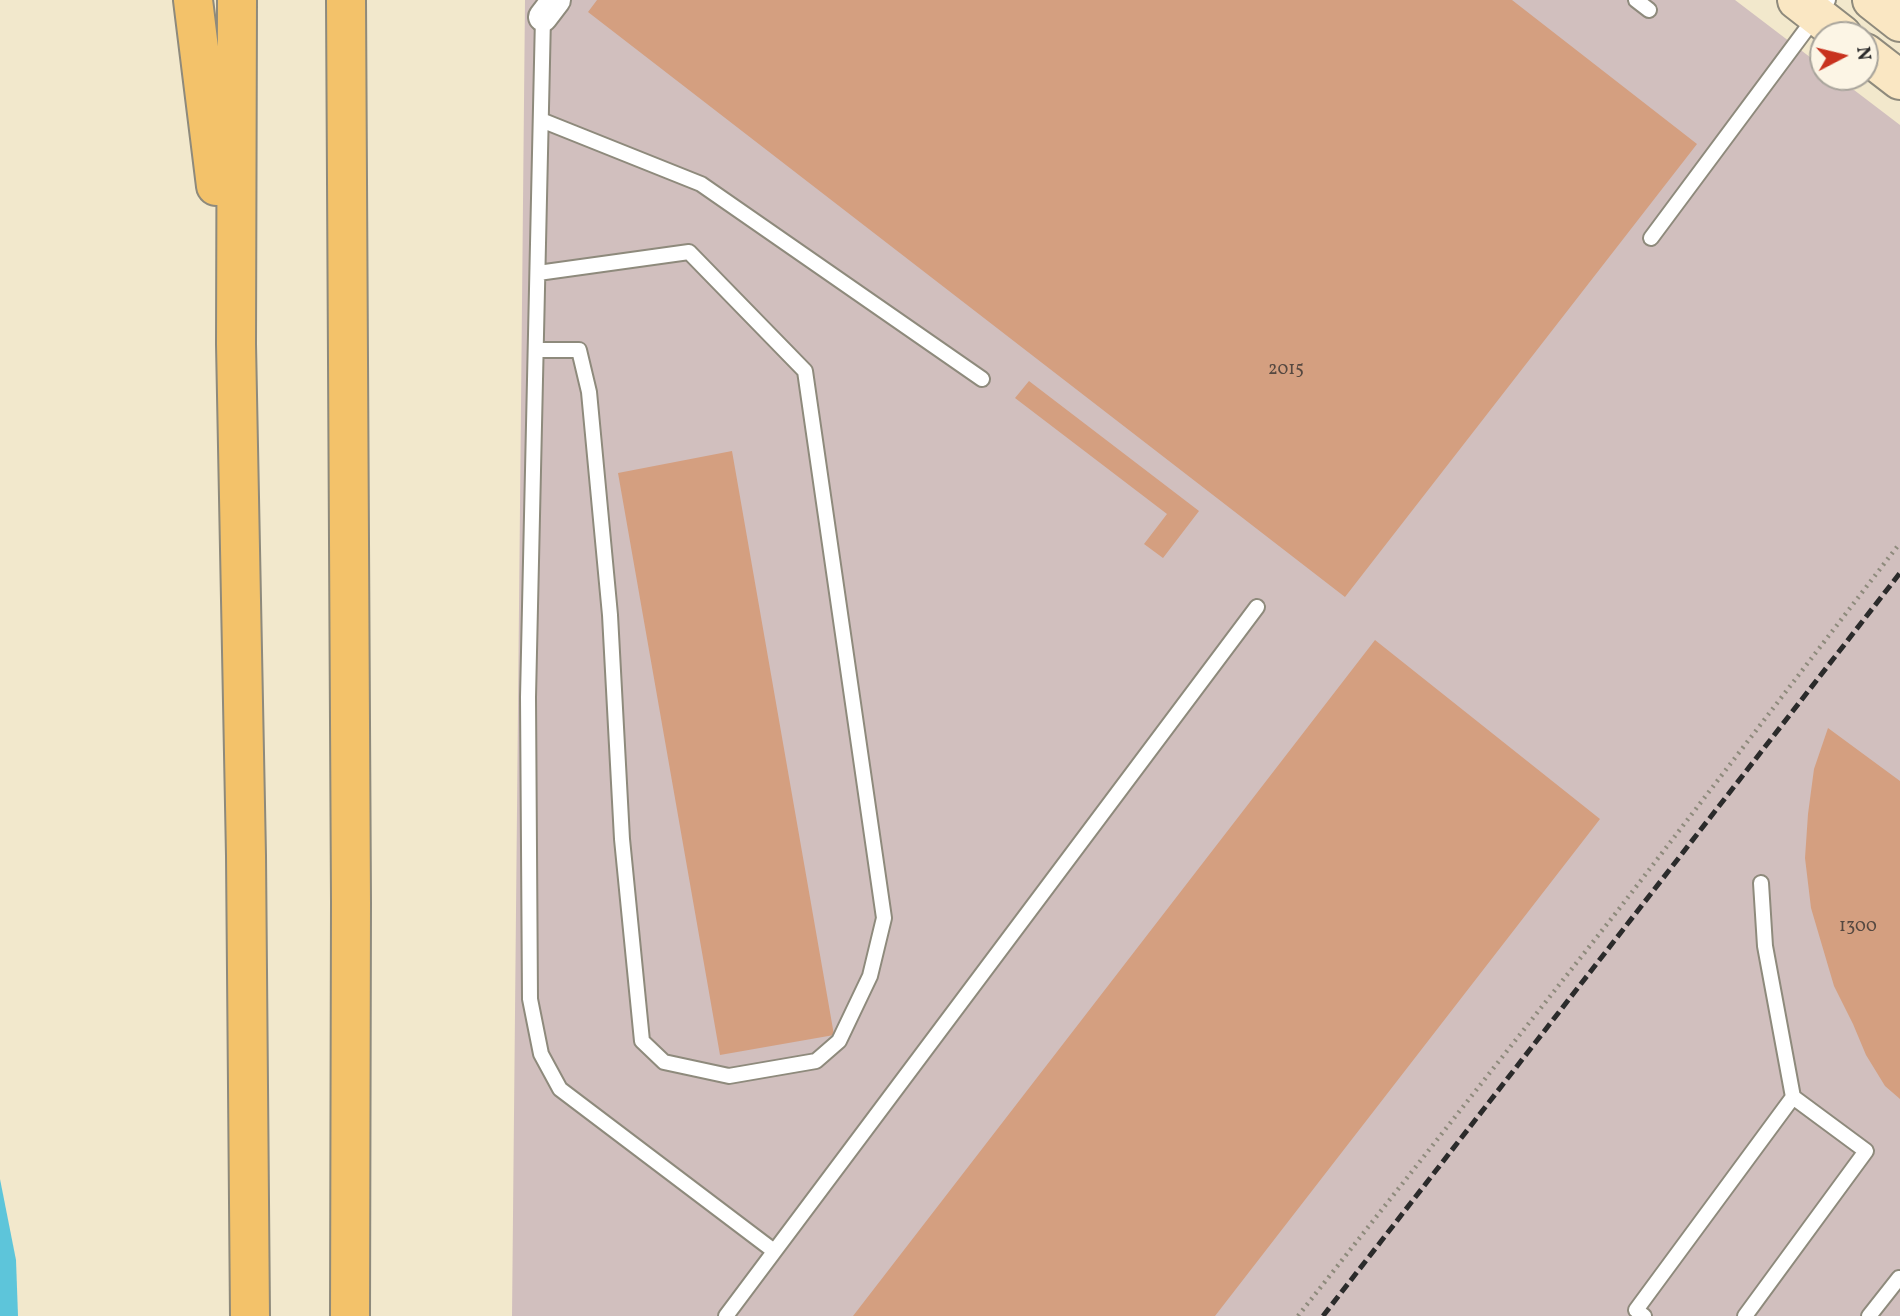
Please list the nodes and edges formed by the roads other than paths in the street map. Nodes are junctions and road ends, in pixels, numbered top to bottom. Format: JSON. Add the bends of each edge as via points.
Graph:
{"nodes":[{"id":1,"x":193,"y":0,"type":"edge"},
{"id":2,"x":237,"y":0,"type":"edge"},
{"id":3,"x":346,"y":0,"type":"edge"},
{"id":4,"x":1636,"y":0,"type":"edge"},
{"id":5,"x":1872,"y":0,"type":"edge"},
{"id":6,"x":550,"y":8,"type":"edge"},
{"id":7,"x":1649,"y":10,"type":"dead end"},
{"id":8,"x":1821,"y":13,"type":"edge"},
{"id":9,"x":1900,"y":22,"type":"edge"},
{"id":10,"x":1879,"y":64,"type":"edge"},
{"id":11,"x":1900,"y":80,"type":"edge"},
{"id":12,"x":541,"y":120,"type":"junction"},
{"id":13,"x":1651,"y":238,"type":"dead end"},
{"id":14,"x":538,"y":272,"type":"junction"},
{"id":15,"x":236,"y":344,"type":"junction"},
{"id":16,"x":536,"y":350,"type":"junction"},
{"id":17,"x":982,"y":379,"type":"dead end"},
{"id":18,"x":1257,"y":607,"type":"dead end"},
{"id":19,"x":1761,"y":883,"type":"dead end"},
{"id":20,"x":1793,"y":1097,"type":"junction"},
{"id":21,"x":774,"y":1251,"type":"junction"},
{"id":22,"x":1899,"y":1278,"type":"edge"},
{"id":23,"x":250,"y":1316,"type":"edge"},
{"id":24,"x":350,"y":1316,"type":"edge"},
{"id":25,"x":726,"y":1316,"type":"edge"},
{"id":26,"x":1644,"y":1316,"type":"edge"},
{"id":27,"x":1745,"y":1316,"type":"edge"},
{"id":28,"x":1869,"y":1316,"type":"edge"}],
"edges":[{"from":1,"to":15,"type":"highway"},
{"from":2,"to":15,"type":"highway"},
{"from":3,"to":24,"type":"highway"},
{"from":4,"to":7,"type":"lane"},
{"from":5,"to":9,"type":"main road"},
{"from":6,"to":12,"type":"lane"},
{"from":8,"to":13,"type":"lane"},
{"from":10,"to":11,"type":"main road"},
{"from":12,"to":14,"type":"lane"},
{"from":12,"to":17,"type":"lane","via":[[701,184]]},
{"from":14,"to":16,"type":"lane"},
{"from":14,"to":16,"type":"lane","via":[[689,251],[805,371],[884,918],[870,976],[839,1041],[816,1061],[729,1076],[664,1062],[642,1041],[589,392],[579,350]]},
{"from":15,"to":23,"type":"highway"},
{"from":16,"to":21,"type":"lane","via":[[528,697],[530,999],[541,1054],[560,1089]]},
{"from":18,"to":21,"type":"lane"},
{"from":19,"to":20,"type":"lane","via":[[1765,946]]},
{"from":20,"to":26,"type":"lane","via":[[1636,1310]]},
{"from":20,"to":27,"type":"lane","via":[[1866,1151]]},
{"from":21,"to":25,"type":"lane"},
{"from":22,"to":28,"type":"lane"}]}
